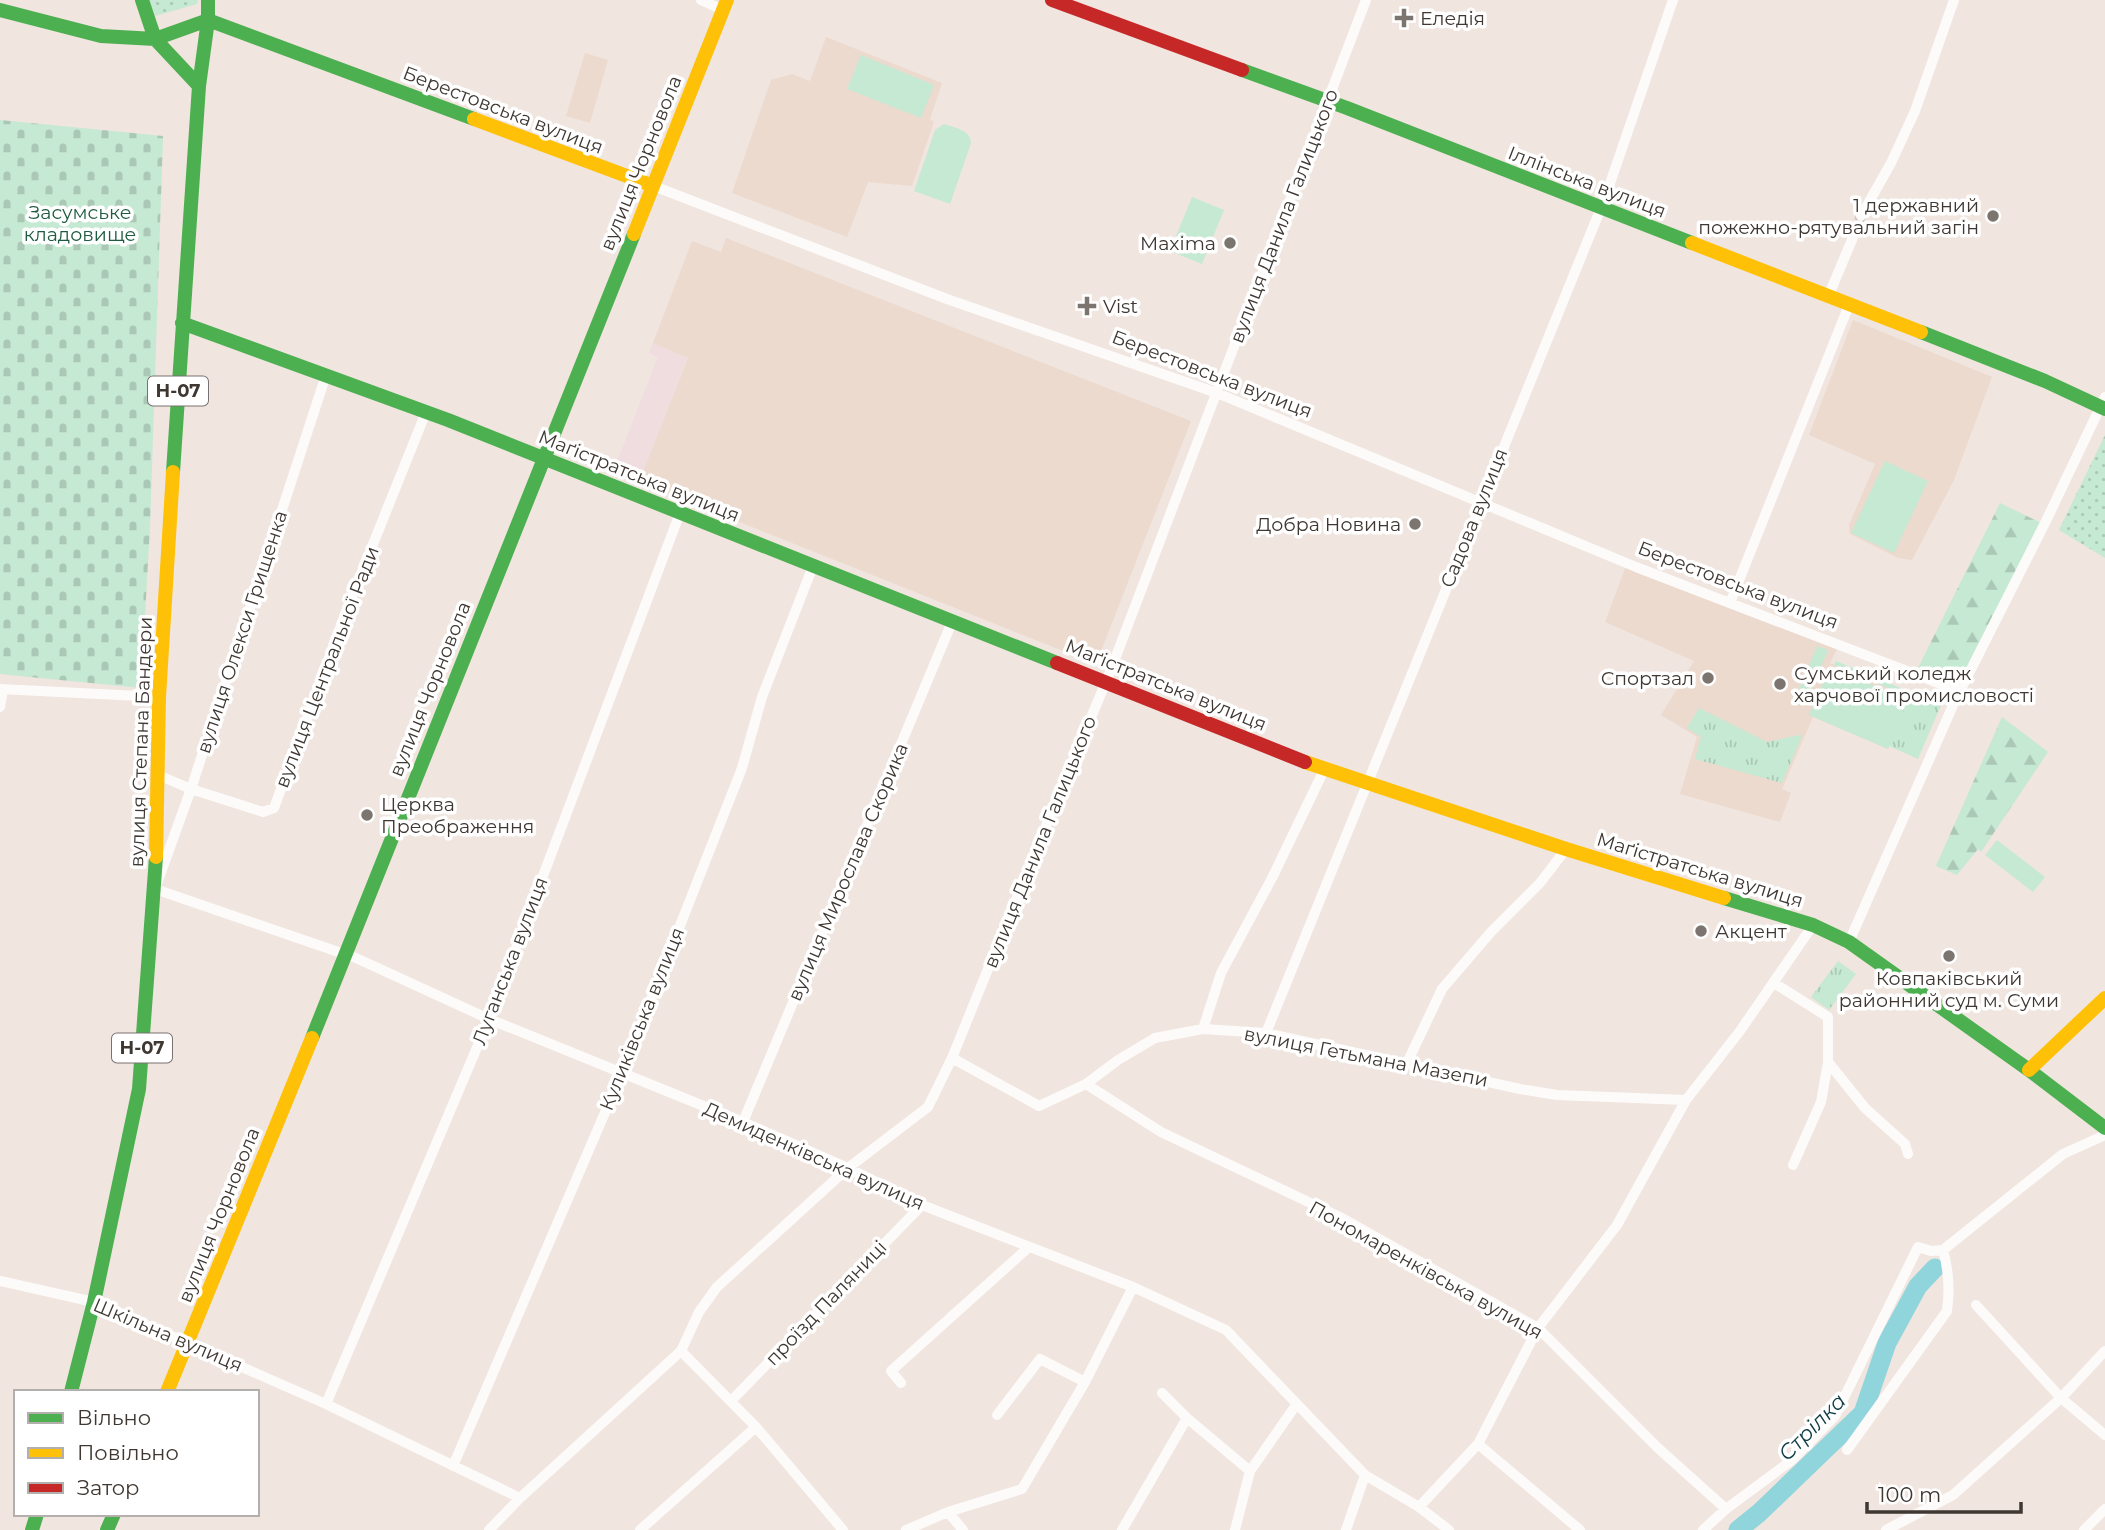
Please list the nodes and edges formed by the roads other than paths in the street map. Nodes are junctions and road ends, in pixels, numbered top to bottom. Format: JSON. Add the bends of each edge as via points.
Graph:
{"nodes":[{"id":1,"x":142,"y":0,"type":"edge"},
{"id":2,"x":208,"y":0,"type":"edge"},
{"id":3,"x":701,"y":0,"type":"edge"},
{"id":4,"x":1366,"y":0,"type":"edge"},
{"id":5,"x":1673,"y":0,"type":"edge"},
{"id":6,"x":1954,"y":0,"type":"edge"},
{"id":7,"x":1061,"y":1,"type":"edge"},
{"id":8,"x":725,"y":5,"type":"edge"},
{"id":9,"x":4,"y":7,"type":"edge"},
{"id":10,"x":208,"y":20,"type":"junction"},
{"id":11,"x":155,"y":39,"type":"junction"},
{"id":12,"x":199,"y":86,"type":"junction"},
{"id":13,"x":1328,"y":101,"type":"junction"},
{"id":14,"x":651,"y":186,"type":"junction"},
{"id":15,"x":1601,"y":208,"type":"junction"},
{"id":16,"x":1861,"y":216,"type":"tunnel mouth"},
{"id":17,"x":1854,"y":235,"type":"tunnel mouth"},
{"id":18,"x":1828,"y":297,"type":"junction"},
{"id":19,"x":1849,"y":306,"type":"junction"},
{"id":20,"x":182,"y":323,"type":"junction"},
{"id":21,"x":326,"y":375,"type":"junction"},
{"id":22,"x":1217,"y":393,"type":"junction"},
{"id":23,"x":2104,"y":404,"type":"edge"},
{"id":24,"x":426,"y":412,"type":"junction"},
{"id":25,"x":543,"y":459,"type":"junction"},
{"id":26,"x":1480,"y":503,"type":"junction"},
{"id":27,"x":680,"y":513,"type":"junction"},
{"id":28,"x":813,"y":566,"type":"junction"},
{"id":29,"x":1730,"y":603,"type":"junction"},
{"id":30,"x":952,"y":622,"type":"junction"},
{"id":31,"x":1107,"y":681,"type":"junction"},
{"id":32,"x":1,"y":689,"type":"edge"},
{"id":33,"x":1959,"y":691,"type":"junction"},
{"id":34,"x":159,"y":697,"type":"junction"},
{"id":35,"x":0,"y":707,"type":"edge"},
{"id":36,"x":1324,"y":770,"type":"junction"},
{"id":37,"x":158,"y":775,"type":"junction"},
{"id":38,"x":1367,"y":784,"type":"junction"},
{"id":39,"x":191,"y":789,"type":"junction"},
{"id":40,"x":1566,"y":849,"type":"junction"},
{"id":41,"x":155,"y":889,"type":"junction"},
{"id":42,"x":1813,"y":925,"type":"junction"},
{"id":43,"x":1849,"y":942,"type":"junction"},
{"id":44,"x":346,"y":954,"type":"junction"},
{"id":45,"x":1774,"y":983,"type":"junction"},
{"id":46,"x":2105,"y":998,"type":"edge"},
{"id":47,"x":489,"y":1019,"type":"junction"},
{"id":48,"x":1203,"y":1028,"type":"junction"},
{"id":49,"x":1266,"y":1033,"type":"junction"},
{"id":50,"x":952,"y":1058,"type":"junction"},
{"id":51,"x":1828,"y":1062,"type":"junction"},
{"id":52,"x":1407,"y":1063,"type":"junction"},
{"id":53,"x":2029,"y":1070,"type":"junction"},
{"id":54,"x":622,"y":1073,"type":"junction"},
{"id":55,"x":1086,"y":1084,"type":"junction"},
{"id":56,"x":1686,"y":1100,"type":"junction"},
{"id":57,"x":743,"y":1122,"type":"junction"},
{"id":58,"x":2105,"y":1128,"type":"edge"},
{"id":59,"x":2105,"y":1135,"type":"edge"},
{"id":60,"x":1908,"y":1154,"type":"dead end"},
{"id":61,"x":1793,"y":1165,"type":"dead end"},
{"id":62,"x":848,"y":1168,"type":"junction"},
{"id":63,"x":922,"y":1205,"type":"junction"},
{"id":64,"x":1029,"y":1247,"type":"junction"},
{"id":65,"x":1943,"y":1250,"type":"junction"},
{"id":66,"x":0,"y":1281,"type":"edge"},
{"id":67,"x":1133,"y":1287,"type":"junction"},
{"id":68,"x":94,"y":1302,"type":"junction"},
{"id":69,"x":1976,"y":1305,"type":"dead end"},
{"id":70,"x":1538,"y":1328,"type":"junction"},
{"id":71,"x":189,"y":1342,"type":"junction"},
{"id":72,"x":681,"y":1351,"type":"junction"},
{"id":73,"x":2105,"y":1351,"type":"edge"},
{"id":74,"x":1085,"y":1382,"type":"junction"},
{"id":75,"x":901,"y":1383,"type":"dead end"},
{"id":76,"x":72,"y":1390,"type":"edge"},
{"id":77,"x":168,"y":1390,"type":"edge"},
{"id":78,"x":1162,"y":1393,"type":"dead end"},
{"id":79,"x":2061,"y":1398,"type":"junction"},
{"id":80,"x":731,"y":1401,"type":"junction"},
{"id":81,"x":326,"y":1404,"type":"junction"},
{"id":82,"x":1296,"y":1405,"type":"junction"},
{"id":83,"x":997,"y":1415,"type":"dead end"},
{"id":84,"x":1187,"y":1418,"type":"junction"},
{"id":85,"x":756,"y":1427,"type":"junction"},
{"id":86,"x":2105,"y":1435,"type":"edge"},
{"id":87,"x":1478,"y":1444,"type":"junction"},
{"id":88,"x":1847,"y":1450,"type":"dead end"},
{"id":89,"x":453,"y":1466,"type":"junction"},
{"id":90,"x":1250,"y":1471,"type":"junction"},
{"id":91,"x":1365,"y":1475,"type":"junction"},
{"id":92,"x":520,"y":1498,"type":"junction"},
{"id":93,"x":1419,"y":1507,"type":"junction"},
{"id":94,"x":2105,"y":1509,"type":"edge"},
{"id":95,"x":1726,"y":1510,"type":"junction"},
{"id":96,"x":948,"y":1512,"type":"junction"},
{"id":97,"x":488,"y":1530,"type":"edge"},
{"id":98,"x":640,"y":1530,"type":"edge"},
{"id":99,"x":843,"y":1530,"type":"edge"},
{"id":100,"x":906,"y":1530,"type":"edge"},
{"id":101,"x":963,"y":1530,"type":"edge"},
{"id":102,"x":1122,"y":1530,"type":"edge"},
{"id":103,"x":1235,"y":1530,"type":"edge"},
{"id":104,"x":1346,"y":1530,"type":"edge"},
{"id":105,"x":1449,"y":1530,"type":"edge"},
{"id":106,"x":1580,"y":1530,"type":"edge"},
{"id":107,"x":1703,"y":1530,"type":"edge"},
{"id":108,"x":1886,"y":1530,"type":"edge"},
{"id":109,"x":2084,"y":1530,"type":"edge"}],
"edges":[{"from":1,"to":11,"type":"main road"},
{"from":2,"to":10,"type":"main road","name":"вулиця Степана Бандери","number":"Н-07"},
{"from":3,"to":8,"type":"street"},
{"from":4,"to":13,"type":"street","name":"вулиця Данила Галицького"},
{"from":5,"to":15,"type":"street","name":"Садова вулиця"},
{"from":6,"to":16,"type":"street","via":[[1915,111]]},
{"from":7,"to":13,"type":"main road","name":"Іллінська вулиця"},
{"from":8,"to":14,"type":"main road","name":"вулиця Чорновола"},
{"from":9,"to":11,"type":"main road","via":[[101,36]]},
{"from":10,"to":11,"type":"main road"},
{"from":10,"to":12,"type":"main road","name":"вулиця Степана Бандери","number":"Н-07"},
{"from":10,"to":14,"type":"main road","name":"Берестовська вулиця"},
{"from":11,"to":12,"type":"main road"},
{"from":12,"to":20,"type":"main road","name":"вулиця Степана Бандери","number":"Н-07"},
{"from":13,"to":15,"type":"main road","name":"Іллінська вулиця"},
{"from":13,"to":22,"type":"street","name":"вулиця Данила Галицького"},
{"from":14,"to":22,"type":"street","name":"Берестовська вулиця","via":[[947,299]]},
{"from":14,"to":25,"type":"main road","name":"вулиця Чорновола"},
{"from":15,"to":18,"type":"main road","name":"Іллінська вулиця"},
{"from":15,"to":26,"type":"street","name":"Садова вулиця"},
{"from":17,"to":18,"type":"street"},
{"from":18,"to":19,"type":"main road","name":"Іллінська вулиця"},
{"from":19,"to":23,"type":"main road","name":"Іллінська вулиця"},
{"from":19,"to":29,"type":"street"},
{"from":20,"to":21,"type":"main road","name":"Маґістратська вулиця"},
{"from":20,"to":34,"type":"main road","name":"вулиця Степана Бандери","number":"Н-07"},
{"from":21,"to":24,"type":"main road","name":"Маґістратська вулиця"},
{"from":21,"to":39,"type":"street","name":"вулиця Олекси Грищенка"},
{"from":22,"to":26,"type":"street","name":"Берестовська вулиця"},
{"from":22,"to":31,"type":"street","name":"вулиця Данила Галицького"},
{"from":23,"to":33,"type":"street"},
{"from":24,"to":25,"type":"main road","name":"Маґістратська вулиця"},
{"from":24,"to":39,"type":"street","name":"вулиця Центральної Ради","via":[[274,808],[263,812]]},
{"from":25,"to":27,"type":"main road","name":"Маґістратська вулиця"},
{"from":25,"to":44,"type":"main road","name":"вулиця Чорновола"},
{"from":26,"to":29,"type":"street","name":"Берестовська вулиця"},
{"from":26,"to":38,"type":"street","name":"Садова вулиця"},
{"from":27,"to":28,"type":"main road","name":"Маґістратська вулиця"},
{"from":27,"to":47,"type":"street","name":"Луганська вулиця"},
{"from":28,"to":30,"type":"main road","name":"Маґістратська вулиця"},
{"from":28,"to":54,"type":"street","name":"Куликівська вулиця","via":[[762,697],[742,768]]},
{"from":29,"to":33,"type":"street","name":"Берестовська вулиця"},
{"from":30,"to":31,"type":"main road","name":"Маґістратська вулиця"},
{"from":30,"to":57,"type":"street","name":"вулиця Мирослава Скорика"},
{"from":31,"to":36,"type":"main road","name":"Маґістратська вулиця"},
{"from":31,"to":50,"type":"street","name":"вулиця Данила Галицького"},
{"from":32,"to":34,"type":"street"},
{"from":32,"to":35,"type":"street"},
{"from":33,"to":43,"type":"street"},
{"from":34,"to":37,"type":"main road","name":"вулиця Степана Бандери","number":"Н-07"},
{"from":36,"to":38,"type":"main road","name":"Маґістратська вулиця"},
{"from":36,"to":48,"type":"street","via":[[1221,974]]},
{"from":37,"to":39,"type":"street","name":"вулиця Центральної Ради"},
{"from":37,"to":41,"type":"main road","name":"вулиця Степана Бандери","number":"Н-07"},
{"from":38,"to":40,"type":"main road","name":"Маґістратська вулиця"},
{"from":38,"to":49,"type":"street","name":"Садова вулиця"},
{"from":39,"to":41,"type":"street","name":"вулиця Олекси Грищенка"},
{"from":40,"to":42,"type":"main road","name":"Маґістратська вулиця"},
{"from":40,"to":52,"type":"street","via":[[1541,883],[1490,932],[1442,989]]},
{"from":41,"to":44,"type":"street","name":"Демиденківська вулиця"},
{"from":41,"to":68,"type":"main road","name":"вулиця Степана Бандери","number":"Н-07","via":[[139,1089]]},
{"from":42,"to":43,"type":"main road","name":"Маґістратська вулиця"},
{"from":42,"to":45,"type":"street"},
{"from":43,"to":53,"type":"main road","name":"Маґістратська вулиця"},
{"from":44,"to":47,"type":"street","name":"Демиденківська вулиця"},
{"from":44,"to":71,"type":"main road","name":"вулиця Чорновола"},
{"from":45,"to":51,"type":"street","via":[[1828,1017]]},
{"from":45,"to":56,"type":"street"},
{"from":46,"to":53,"type":"main road"},
{"from":47,"to":54,"type":"street","name":"Демиденківська вулиця"},
{"from":47,"to":81,"type":"street","name":"Луганська вулиця"},
{"from":48,"to":49,"type":"street","name":"вулиця Гетьмана Мазепи"},
{"from":48,"to":55,"type":"street","name":"вулиця Гетьмана Мазепи","via":[[1155,1038]]},
{"from":49,"to":52,"type":"street","name":"вулиця Гетьмана Мазепи"},
{"from":50,"to":55,"type":"street","name":"вулиця Гетьмана Мазепи","via":[[1039,1106]]},
{"from":50,"to":62,"type":"street","name":"вулиця Данила Галицького","via":[[928,1107]]},
{"from":51,"to":60,"type":"street","via":[[1866,1108],[1905,1144]]},
{"from":51,"to":61,"type":"street","via":[[1821,1102]]},
{"from":52,"to":56,"type":"street","name":"вулиця Гетьмана Мазепи","via":[[1557,1095]]},
{"from":53,"to":58,"type":"main road","name":"Маґістратська вулиця"},
{"from":54,"to":57,"type":"street","name":"Демиденківська вулиця"},
{"from":54,"to":89,"type":"street","name":"Куликівська вулиця"},
{"from":55,"to":70,"type":"street","name":"Пономаренківська вулиця","via":[[1161,1132],[1342,1218]]},
{"from":56,"to":70,"type":"street","via":[[1617,1225]]},
{"from":57,"to":62,"type":"street","name":"Демиденківська вулиця"},
{"from":59,"to":65,"type":"street","via":[[2063,1154]]},
{"from":62,"to":63,"type":"street","name":"Демиденківська вулиця"},
{"from":62,"to":72,"type":"street","name":"вулиця Данила Галицького","via":[[717,1287]]},
{"from":63,"to":64,"type":"street","name":"Демиденківська вулиця"},
{"from":63,"to":80,"type":"street","name":"проїзд Паляниці"},
{"from":64,"to":67,"type":"street","name":"Демиденківська вулиця"},
{"from":64,"to":75,"type":"street","via":[[891,1371]]},
{"from":65,"to":88,"type":"street","via":[[1950,1293],[1947,1311]]},
{"from":65,"to":95,"type":"street","via":[[1918,1247],[1835,1416],[1793,1460]]},
{"from":66,"to":68,"type":"street","name":"Шкільна вулиця"},
{"from":67,"to":74,"type":"street"},
{"from":67,"to":82,"type":"street","name":"Демиденківська вулиця","via":[[1226,1330]]},
{"from":68,"to":71,"type":"street","name":"Шкільна вулиця"},
{"from":68,"to":76,"type":"main road","name":"вулиця Степана Бандери","number":"Н-07"},
{"from":69,"to":79,"type":"street"},
{"from":70,"to":87,"type":"street"},
{"from":70,"to":95,"type":"street","name":"Пономаренківська вулиця"},
{"from":71,"to":77,"type":"main road","name":"вулиця Чорновола"},
{"from":71,"to":81,"type":"street","name":"Шкільна вулиця"},
{"from":72,"to":80,"type":"street"},
{"from":72,"to":92,"type":"street","name":"вулиця Данила Галицького"},
{"from":73,"to":79,"type":"street"},
{"from":74,"to":83,"type":"street","via":[[1040,1359]]},
{"from":74,"to":96,"type":"street","via":[[1022,1489]]},
{"from":78,"to":84,"type":"street"},
{"from":79,"to":86,"type":"street"},
{"from":79,"to":108,"type":"street","via":[[1952,1495]]},
{"from":80,"to":85,"type":"street"},
{"from":81,"to":89,"type":"street","name":"Шкільна вулиця"},
{"from":82,"to":90,"type":"street"},
{"from":82,"to":91,"type":"street","name":"Демиденківська вулиця"},
{"from":84,"to":90,"type":"street"},
{"from":84,"to":102,"type":"street"},
{"from":85,"to":98,"type":"street"},
{"from":85,"to":99,"type":"street"},
{"from":87,"to":93,"type":"street"},
{"from":87,"to":106,"type":"street"},
{"from":89,"to":92,"type":"street","name":"Шкільна вулиця"},
{"from":90,"to":103,"type":"street"},
{"from":91,"to":93,"type":"street","name":"Демиденківська вулиця"},
{"from":91,"to":104,"type":"street"},
{"from":92,"to":97,"type":"street","name":"вулиця Данила Галицького"},
{"from":93,"to":105,"type":"street","name":"Демиденківська вулиця"},
{"from":94,"to":109,"type":"street"},
{"from":95,"to":107,"type":"street"},
{"from":96,"to":100,"type":"street"},
{"from":96,"to":101,"type":"street"}]}
